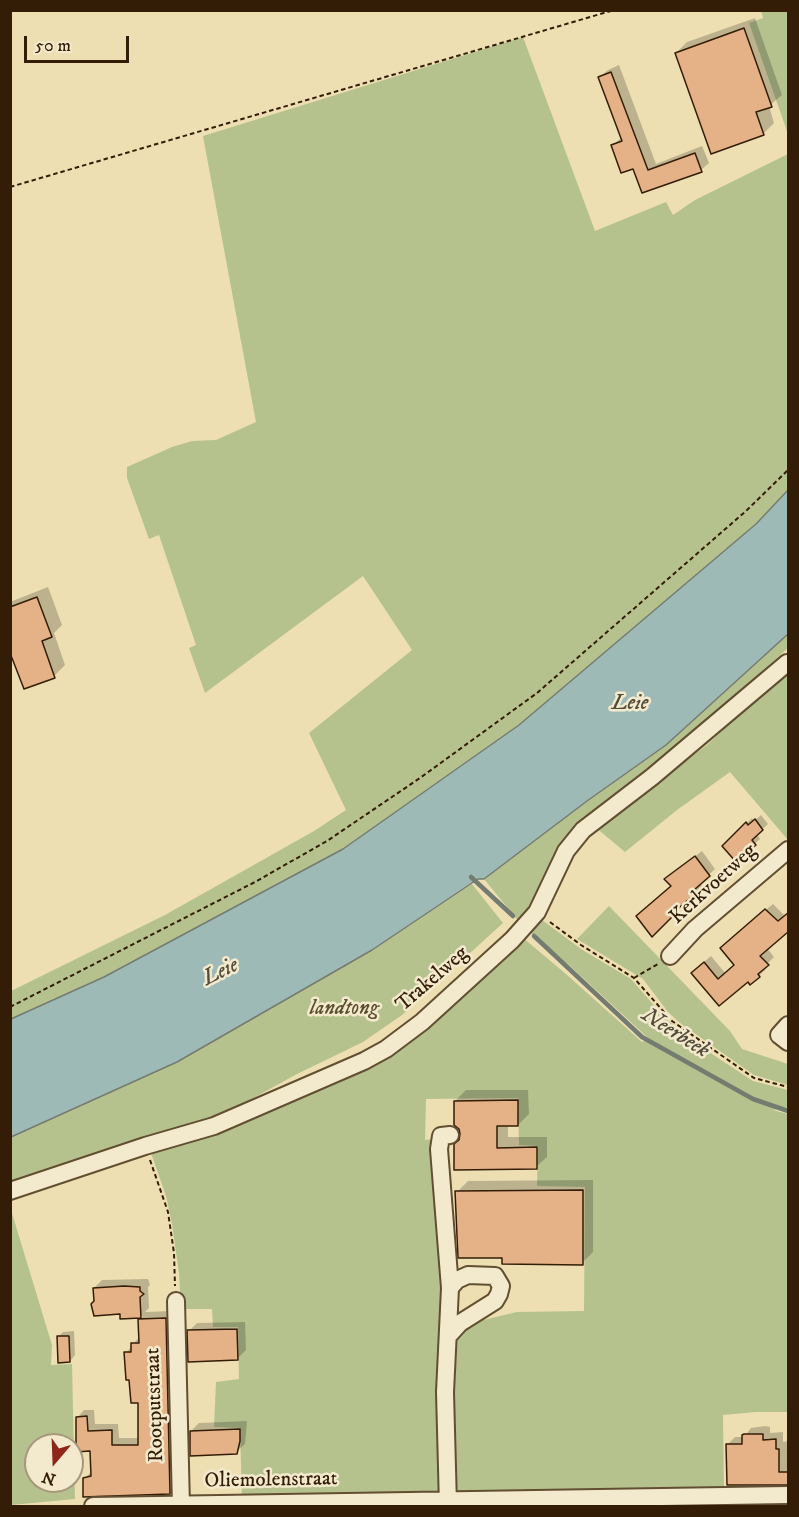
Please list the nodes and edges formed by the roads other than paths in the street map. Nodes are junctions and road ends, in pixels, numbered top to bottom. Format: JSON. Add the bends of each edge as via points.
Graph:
{"nodes":[{"id":1,"x":787,"y":663,"type":"dead end"},
{"id":2,"x":789,"y":850,"type":"edge"},
{"id":3,"x":670,"y":956,"type":"road end"},
{"id":4,"x":789,"y":1026,"type":"edge"},
{"id":5,"x":789,"y":1042,"type":"edge"},
{"id":6,"x":450,"y":1135,"type":"dead end"},
{"id":7,"x":10,"y":1191,"type":"edge"},
{"id":8,"x":450,"y":1288,"type":"junction"},
{"id":9,"x":176,"y":1301,"type":"road end"},
{"id":10,"x":448,"y":1335,"type":"junction"},
{"id":11,"x":789,"y":1495,"type":"edge"},
{"id":12,"x":448,"y":1504,"type":"edge"},
{"id":13,"x":93,"y":1506,"type":"edge"},
{"id":14,"x":181,"y":1506,"type":"edge"}],
"edges":[{"from":1,"to":7,"type":"street","name":"Trakelweg","via":[[583,830],[566,851],[537,912],[512,940],[422,1022],[386,1049],[214,1126]]},
{"from":2,"to":3,"type":"street","name":"Kerkvoetweg","via":[[695,929]]},
{"from":4,"to":5,"type":"street","via":[[779,1035]]},
{"from":6,"to":8,"type":"street","via":[[441,1136],[439,1149]]},
{"from":8,"to":10,"type":"street"},
{"from":8,"to":10,"type":"street","via":[[457,1280],[474,1274],[495,1276],[501,1286],[495,1301]]},
{"from":9,"to":14,"type":"street","name":"Rootputstraat"},
{"from":10,"to":12,"type":"street"},
{"from":11,"to":12,"type":"street","name":"Oliemolenstraat"},
{"from":12,"to":14,"type":"street","name":"Oliemolenstraat"},
{"from":13,"to":14,"type":"street","name":"Oliemolenstraat"}]}
